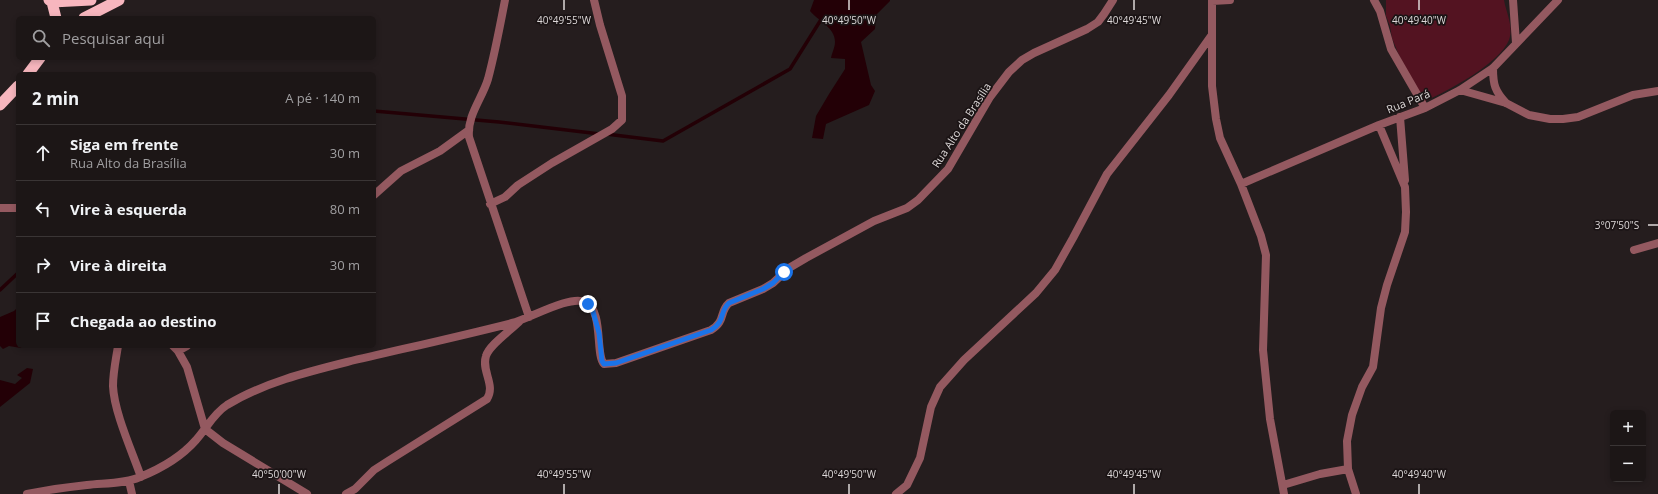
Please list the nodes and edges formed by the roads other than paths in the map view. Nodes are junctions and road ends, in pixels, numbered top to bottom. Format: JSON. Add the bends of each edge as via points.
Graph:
{"nodes":[{"id":1,"x":91,"y":0,"type":"edge"},
{"id":2,"x":119,"y":0,"type":"edge"},
{"id":3,"x":505,"y":0,"type":"edge"},
{"id":4,"x":594,"y":0,"type":"edge"},
{"id":5,"x":1113,"y":0,"type":"edge"},
{"id":6,"x":1212,"y":0,"type":"edge"},
{"id":7,"x":1230,"y":0,"type":"edge"},
{"id":8,"x":1374,"y":0,"type":"edge"},
{"id":9,"x":1513,"y":0,"type":"edge"},
{"id":10,"x":1558,"y":0,"type":"edge"},
{"id":11,"x":51,"y":1,"type":"edge"},
{"id":12,"x":55,"y":16,"type":"edge"},
{"id":13,"x":88,"y":16,"type":"edge"},
{"id":14,"x":1211,"y":36,"type":"junction"},
{"id":15,"x":1516,"y":43,"type":"junction"},
{"id":16,"x":38,"y":60,"type":"edge"},
{"id":17,"x":1493,"y":68,"type":"junction"},
{"id":18,"x":30,"y":72,"type":"edge"},
{"id":19,"x":16,"y":88,"type":"edge"},
{"id":20,"x":1460,"y":90,"type":"junction"},
{"id":21,"x":1658,"y":91,"type":"edge"},
{"id":22,"x":1506,"y":103,"type":"junction"},
{"id":23,"x":0,"y":105,"type":"edge"},
{"id":24,"x":1424,"y":108,"type":"junction"},
{"id":25,"x":1400,"y":117,"type":"junction"},
{"id":26,"x":1379,"y":125,"type":"junction"},
{"id":27,"x":469,"y":130,"type":"junction"},
{"id":28,"x":1241,"y":184,"type":"junction"},
{"id":29,"x":1405,"y":187,"type":"junction"},
{"id":30,"x":376,"y":194,"type":"edge"},
{"id":31,"x":490,"y":204,"type":"junction"},
{"id":32,"x":0,"y":208,"type":"edge"},
{"id":33,"x":16,"y":208,"type":"edge"},
{"id":34,"x":1658,"y":243,"type":"edge"},
{"id":35,"x":1634,"y":250,"type":"dead end"},
{"id":36,"x":529,"y":317,"type":"junction"},
{"id":37,"x":520,"y":321,"type":"junction"},
{"id":38,"x":118,"y":348,"type":"edge"},
{"id":39,"x":175,"y":349,"type":"edge"},
{"id":40,"x":205,"y":429,"type":"junction"},
{"id":41,"x":1348,"y":469,"type":"junction"},
{"id":42,"x":140,"y":477,"type":"junction"},
{"id":43,"x":130,"y":481,"type":"junction"},
{"id":44,"x":1283,"y":485,"type":"junction"},
{"id":45,"x":27,"y":494,"type":"edge"},
{"id":46,"x":132,"y":494,"type":"edge"},
{"id":47,"x":307,"y":494,"type":"edge"},
{"id":48,"x":346,"y":494,"type":"edge"},
{"id":49,"x":896,"y":494,"type":"edge"},
{"id":50,"x":1284,"y":494,"type":"edge"},
{"id":51,"x":1356,"y":494,"type":"edge"}],
"edges":[{"from":1,"to":11,"type":"highway"},
{"from":2,"to":13,"type":"highway"},
{"from":3,"to":27,"type":"street","via":[[487,81],[474,110]]},
{"from":4,"to":31,"type":"street","via":[[622,96],[622,120],[612,129],[552,163],[518,184],[505,197]]},
{"from":5,"to":36,"type":"street","name":"Rua Alto da Brasília","via":[[1104,14],[1087,29],[1034,53],[1009,72],[990,97],[948,169],[918,200],[907,208],[874,222],[806,258],[763,289],[727,305],[721,321],[711,330],[616,363],[604,364],[600,358],[599,333],[592,308],[584,301],[572,301]]},
{"from":6,"to":7,"type":"street"},
{"from":6,"to":14,"type":"street"},
{"from":8,"to":24,"type":"street","via":[[1380,11],[1391,49]]},
{"from":9,"to":15,"type":"street"},
{"from":10,"to":15,"type":"street","name":"Rua Pará"},
{"from":11,"to":12,"type":"highway"},
{"from":14,"to":28,"type":"street","via":[[1216,120],[1220,138]]},
{"from":14,"to":49,"type":"street","via":[[1107,174],[1055,270],[1036,294],[964,360],[940,387],[931,407],[920,458],[907,485]]},
{"from":15,"to":17,"type":"street","name":"Rua Pará"},
{"from":16,"to":18,"type":"highway"},
{"from":17,"to":20,"type":"street","name":"Rua Pará"},
{"from":17,"to":22,"type":"street","via":[[1495,87]]},
{"from":19,"to":23,"type":"highway"},
{"from":20,"to":22,"type":"street"},
{"from":20,"to":24,"type":"street","name":"Rua Pará"},
{"from":21,"to":22,"type":"street","via":[[1633,95],[1578,117],[1563,120],[1529,115]]},
{"from":24,"to":25,"type":"street","name":"Rua Pará"},
{"from":25,"to":26,"type":"street","name":"Rua Pará"},
{"from":25,"to":29,"type":"street"},
{"from":26,"to":28,"type":"street","name":"Rua Pará"},
{"from":26,"to":29,"type":"street"},
{"from":27,"to":30,"type":"street","via":[[440,151],[401,171]]},
{"from":27,"to":31,"type":"street"},
{"from":28,"to":44,"type":"street","via":[[1266,255],[1263,350],[1270,419]]},
{"from":29,"to":41,"type":"street","via":[[1405,232],[1381,308],[1373,367],[1362,387],[1352,415],[1347,441]]},
{"from":31,"to":36,"type":"street"},
{"from":32,"to":33,"type":"street"},
{"from":34,"to":35,"type":"street"},
{"from":36,"to":37,"type":"street"},
{"from":37,"to":40,"type":"street","via":[[298,375],[226,405],[216,413]]},
{"from":37,"to":48,"type":"street","via":[[487,352],[485,362],[491,389],[487,399],[374,470],[355,489]]},
{"from":38,"to":42,"type":"street","via":[[113,386],[116,405]]},
{"from":39,"to":40,"type":"street","via":[[184,360]]},
{"from":40,"to":42,"type":"street","via":[[180,455]]},
{"from":40,"to":47,"type":"street","via":[[223,443]]},
{"from":41,"to":44,"type":"street"},
{"from":41,"to":51,"type":"street"},
{"from":42,"to":43,"type":"street"},
{"from":43,"to":45,"type":"street"},
{"from":43,"to":46,"type":"street"},
{"from":44,"to":50,"type":"street"}]}
